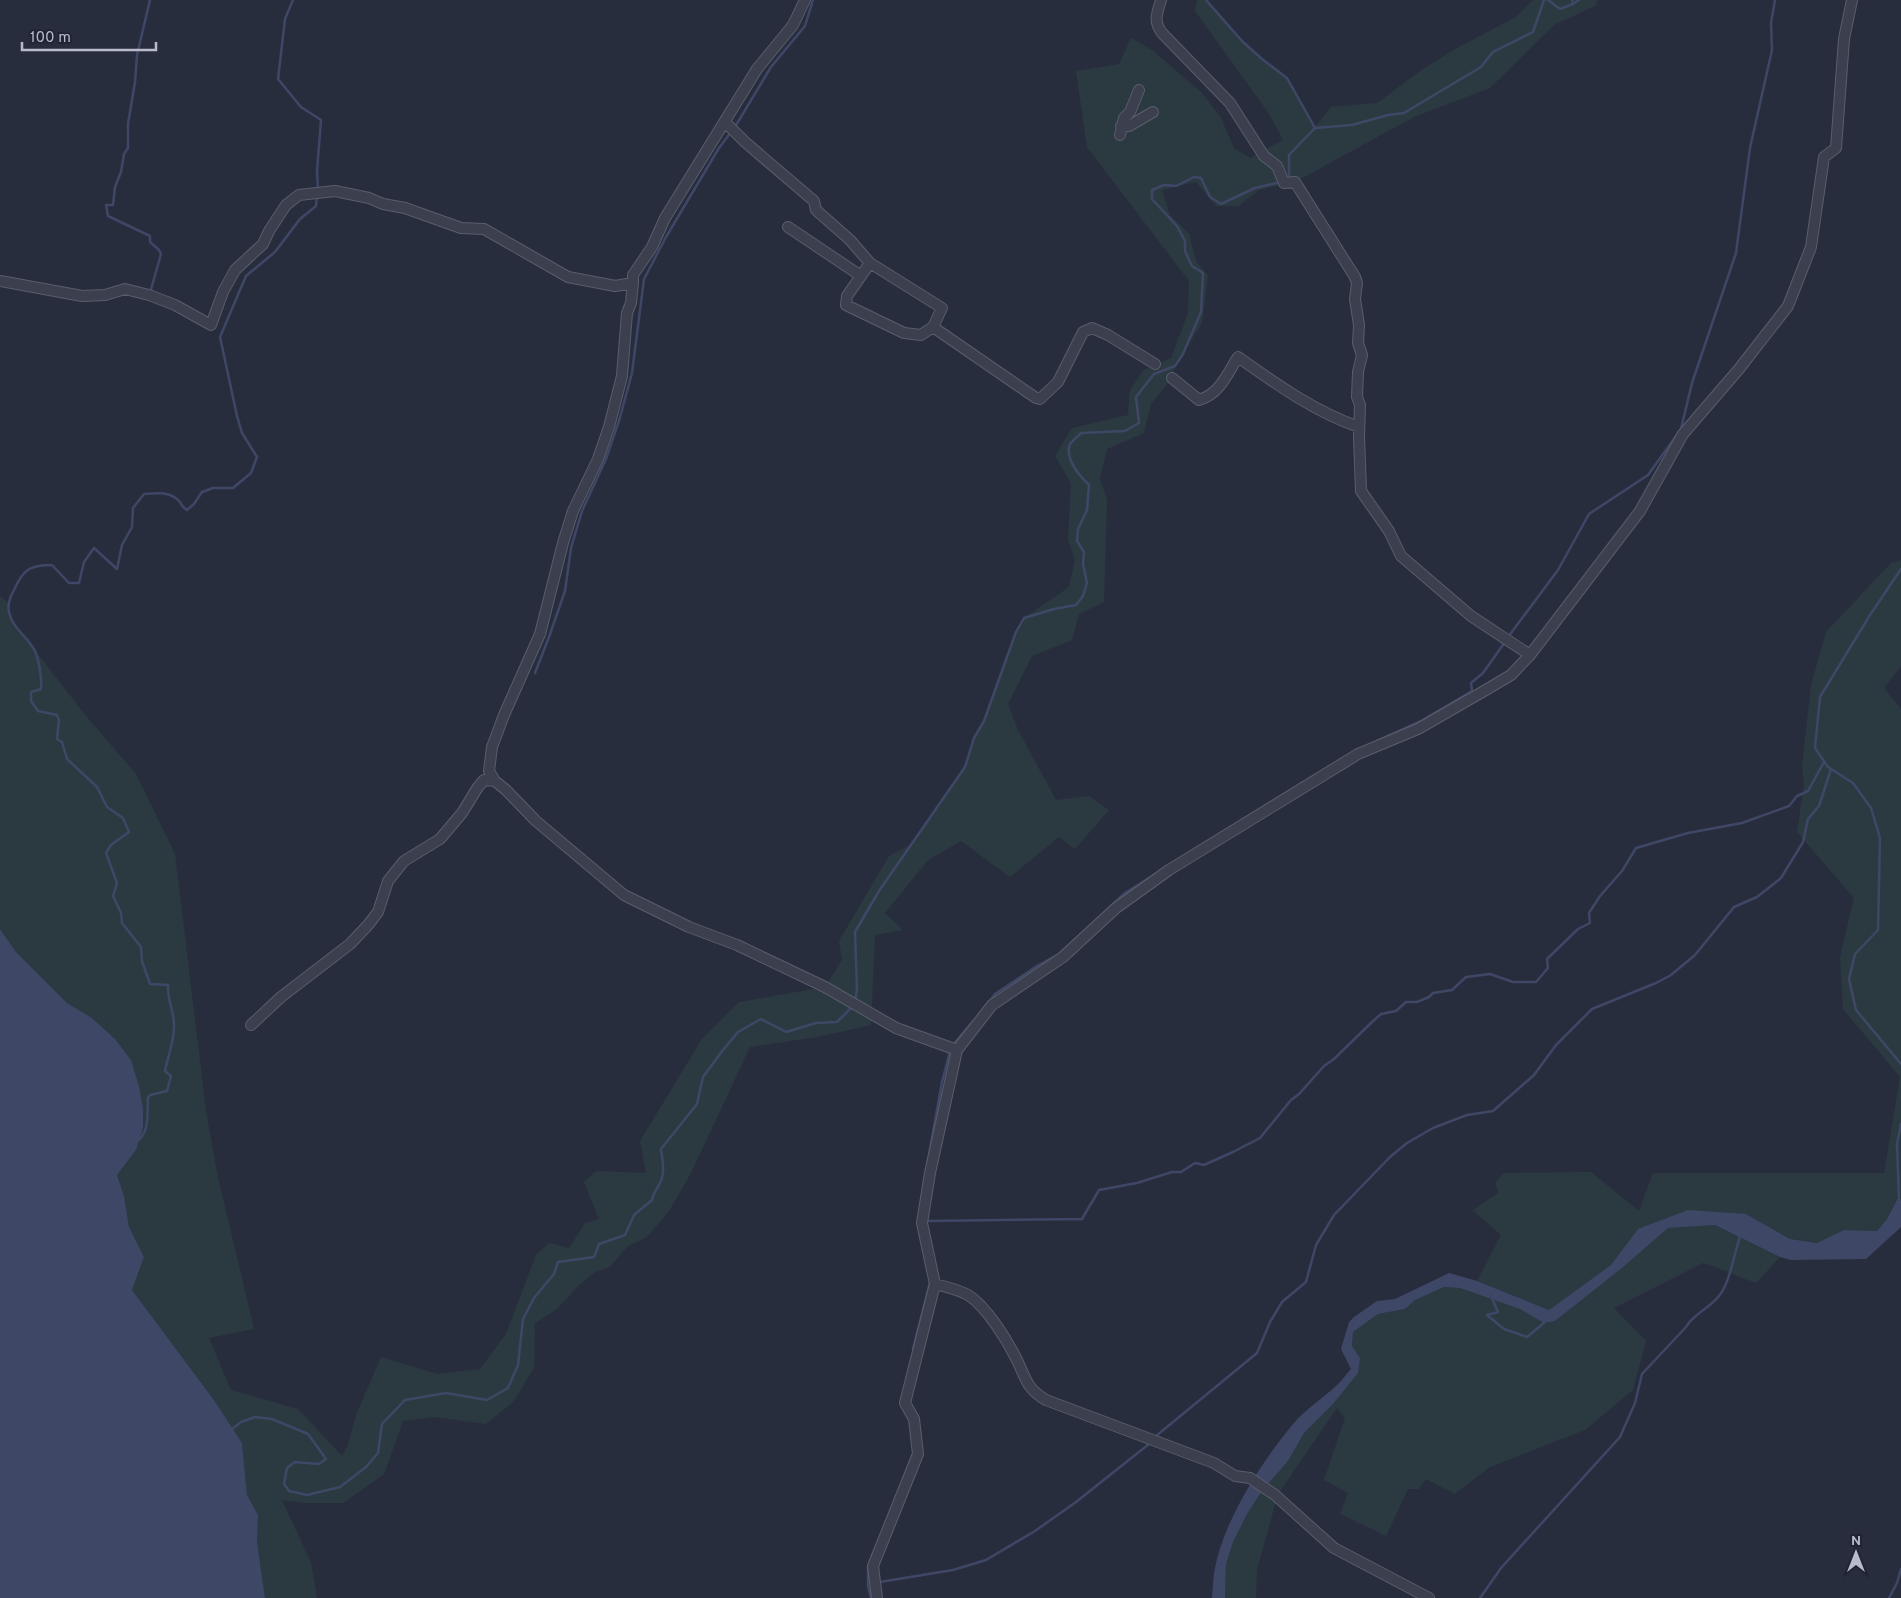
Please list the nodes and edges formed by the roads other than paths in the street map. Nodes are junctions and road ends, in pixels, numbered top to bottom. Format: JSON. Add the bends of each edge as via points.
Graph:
{"nodes":[{"id":1,"x":805,"y":0,"type":"edge"},
{"id":2,"x":1160,"y":0,"type":"edge"},
{"id":3,"x":1852,"y":0,"type":"edge"},
{"id":4,"x":1138,"y":90,"type":"dead end"},
{"id":5,"x":1153,"y":112,"type":"dead end"},
{"id":6,"x":725,"y":122,"type":"junction"},
{"id":7,"x":788,"y":227,"type":"dead end"},
{"id":8,"x":870,"y":263,"type":"junction"},
{"id":9,"x":861,"y":276,"type":"junction"},
{"id":10,"x":0,"y":281,"type":"edge"},
{"id":11,"x":633,"y":283,"type":"junction"},
{"id":12,"x":933,"y":327,"type":"junction"},
{"id":13,"x":1155,"y":364,"type":"dead end"},
{"id":14,"x":1172,"y":378,"type":"dead end"},
{"id":15,"x":1359,"y":427,"type":"junction"},
{"id":16,"x":1530,"y":655,"type":"junction"},
{"id":17,"x":495,"y":781,"type":"junction"},
{"id":18,"x":251,"y":1025,"type":"dead end"},
{"id":19,"x":958,"y":1050,"type":"junction"},
{"id":20,"x":935,"y":1284,"type":"junction"},
{"id":21,"x":877,"y":1598,"type":"edge"},
{"id":22,"x":1429,"y":1598,"type":"edge"}],
"edges":[{"from":1,"to":6,"type":"street","via":[[793,26],[757,69]]},
{"from":2,"to":15,"type":"street","via":[[1156,25],[1162,34],[1230,103],[1264,156],[1277,166],[1284,184],[1295,182],[1355,277],[1358,343],[1362,355],[1356,397],[1360,405]]},
{"from":3,"to":16,"type":"street","via":[[1844,39],[1836,148],[1824,157],[1811,247],[1788,306],[1683,434],[1640,511]]},
{"from":4,"to":5,"type":"street","via":[[1121,131]]},
{"from":6,"to":8,"type":"street","via":[[814,201],[816,210]]},
{"from":6,"to":11,"type":"street","via":[[665,218],[652,246],[633,274]]},
{"from":7,"to":9,"type":"street"},
{"from":8,"to":9,"type":"street"},
{"from":8,"to":12,"type":"street","via":[[942,308]]},
{"from":9,"to":12,"type":"street","via":[[847,296],[846,305],[904,332],[921,335]]},
{"from":10,"to":11,"type":"street","via":[[82,296],[125,290],[149,295],[211,325],[235,270],[263,244],[286,205],[299,195],[335,191],[404,208],[460,228],[484,229],[568,277],[615,286]]},
{"from":11,"to":17,"type":"street","via":[[617,400],[598,459],[573,510],[540,634],[492,747],[489,771]]},
{"from":12,"to":13,"type":"street","via":[[1040,399],[1058,382],[1083,332],[1092,328]]},
{"from":14,"to":15,"type":"street","via":[[1199,400],[1209,397],[1216,392],[1238,356],[1296,397]]},
{"from":15,"to":16,"type":"street","via":[[1361,491],[1390,531],[1401,556],[1471,616]]},
{"from":16,"to":19,"type":"street","via":[[1510,675],[1484,691],[1418,729],[1358,754],[1169,870],[1116,908],[1063,957],[992,1005]]},
{"from":17,"to":18,"type":"street","via":[[484,780],[440,839],[404,861],[388,882],[378,912],[356,938]]},
{"from":17,"to":19,"type":"street","via":[[536,821],[624,895],[825,987],[896,1028]]},
{"from":19,"to":20,"type":"street","via":[[922,1222]]},
{"from":20,"to":21,"type":"street","via":[[905,1403],[914,1419],[918,1454],[873,1566]]},
{"from":20,"to":22,"type":"street","via":[[970,1296],[989,1316],[1004,1336],[1025,1381],[1036,1394],[1214,1464],[1235,1476],[1250,1478],[1269,1490],[1334,1548]]}]}
